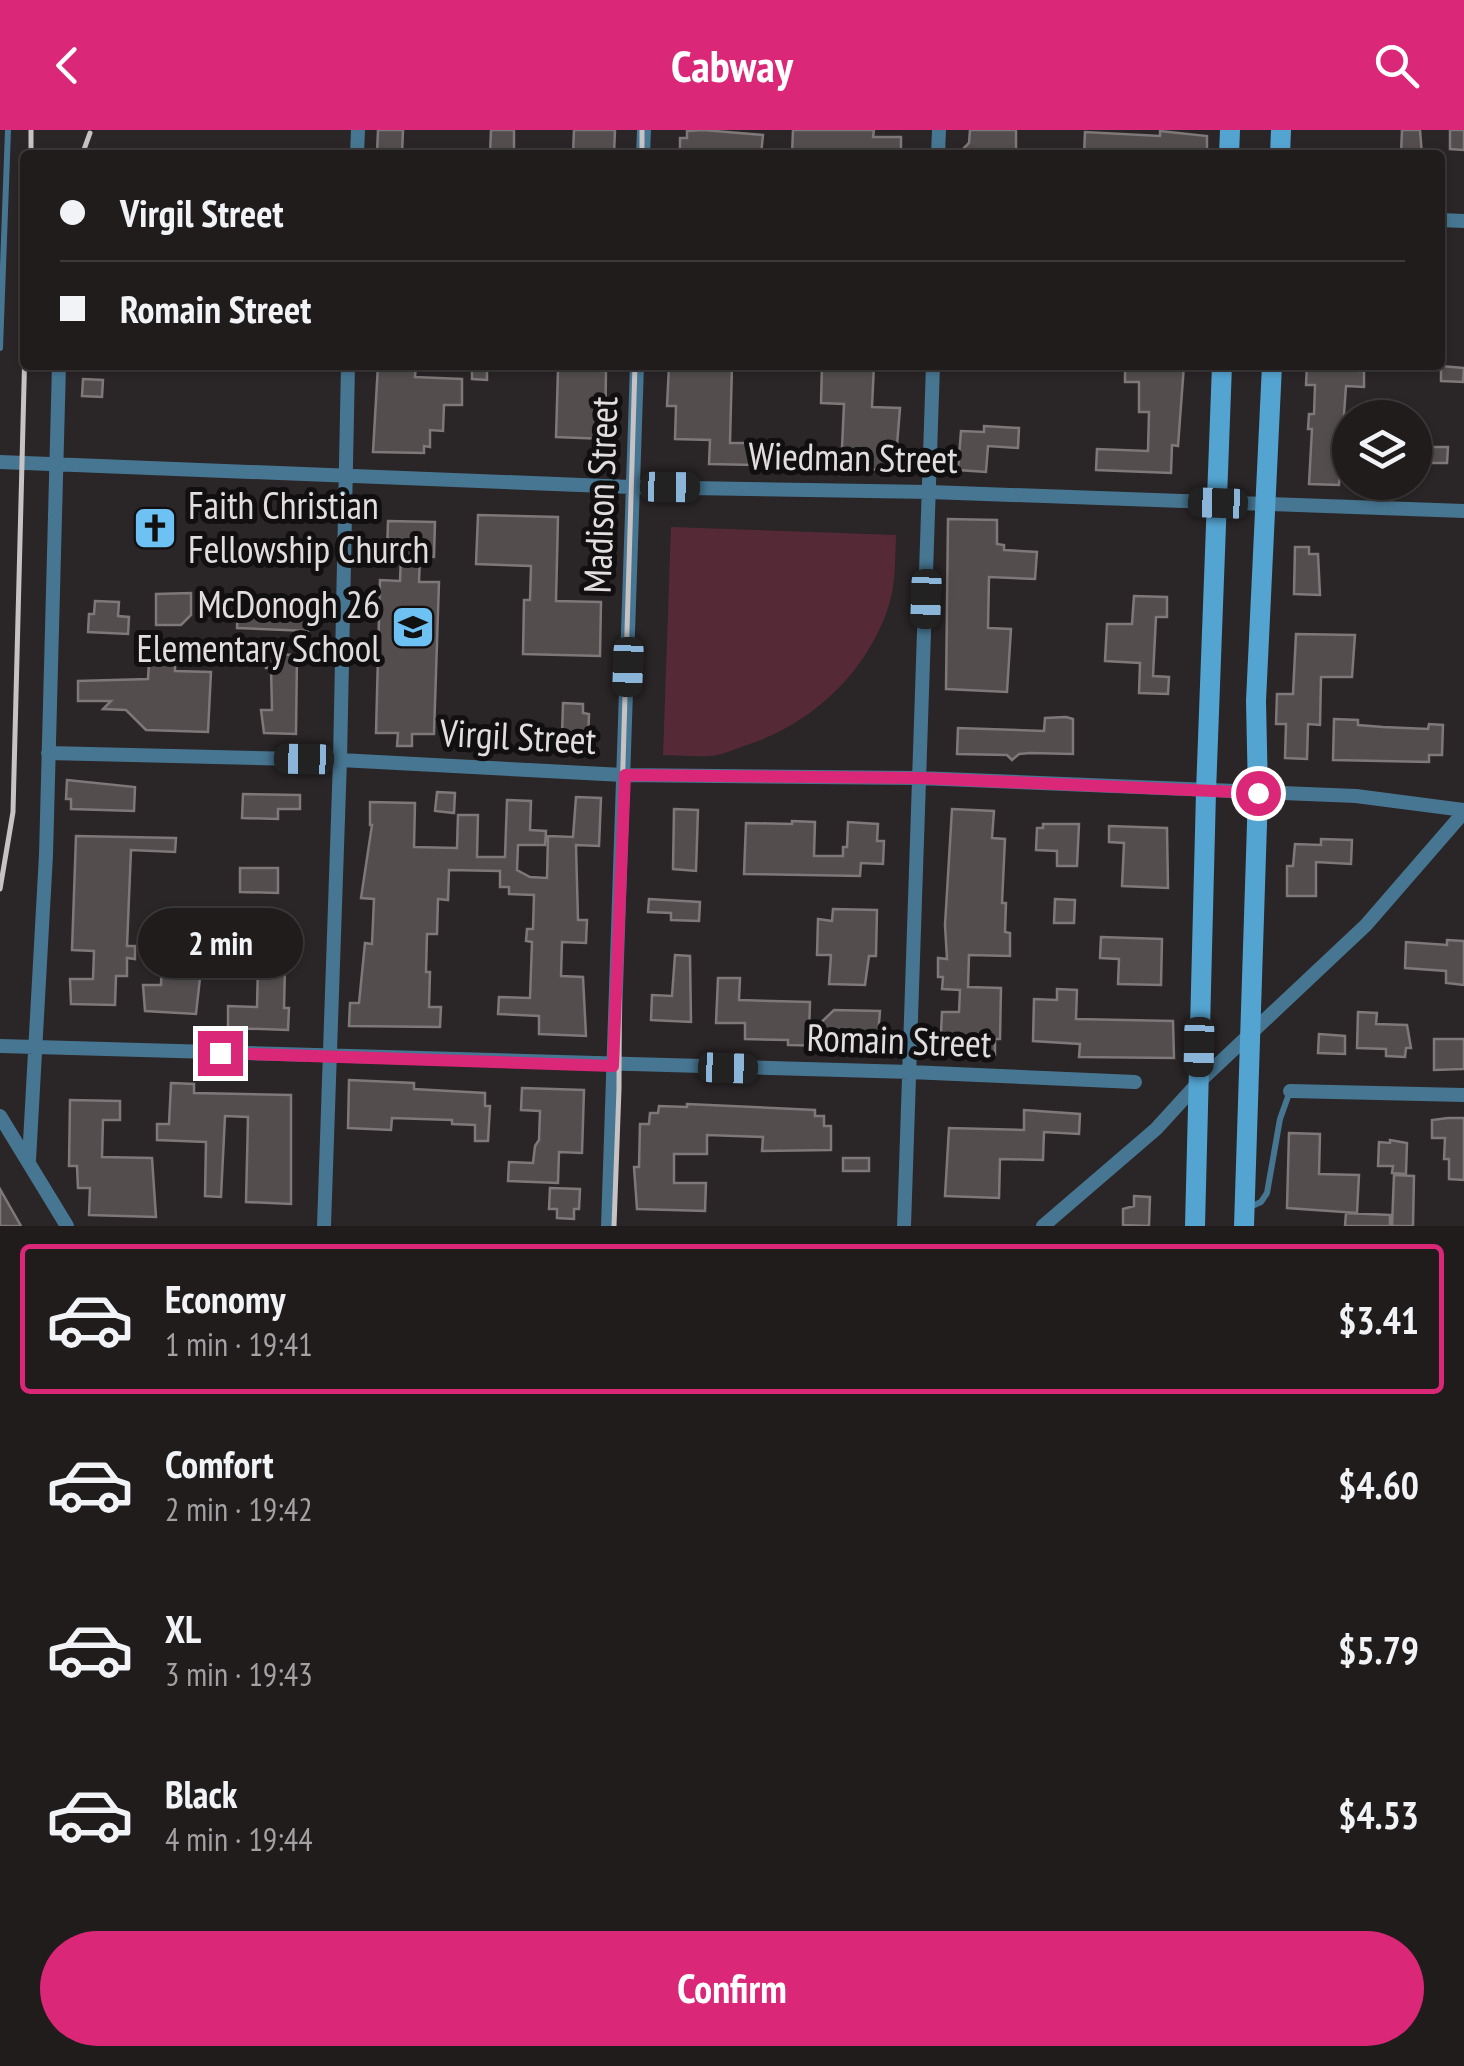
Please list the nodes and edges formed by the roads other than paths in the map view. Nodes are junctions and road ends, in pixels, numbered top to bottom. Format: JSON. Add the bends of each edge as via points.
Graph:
{"nodes":[{"id":1,"x":8,"y":130,"type":"edge"},
{"id":2,"x":0,"y":348,"type":"edge"},
{"id":3,"x":59,"y":370,"type":"edge"},
{"id":4,"x":348,"y":370,"type":"edge"},
{"id":5,"x":637,"y":370,"type":"edge"},
{"id":6,"x":933,"y":370,"type":"edge"},
{"id":7,"x":1222,"y":370,"type":"edge"},
{"id":8,"x":1272,"y":370,"type":"edge"},
{"id":9,"x":0,"y":462,"type":"edge"},
{"id":10,"x":55,"y":464,"type":"junction"},
{"id":11,"x":344,"y":476,"type":"junction"},
{"id":12,"x":634,"y":486,"type":"junction"},
{"id":13,"x":930,"y":492,"type":"junction"},
{"id":14,"x":1218,"y":503,"type":"junction"},
{"id":15,"x":1266,"y":504,"type":"junction"},
{"id":16,"x":1464,"y":511,"type":"edge"},
{"id":17,"x":48,"y":753,"type":"junction"},
{"id":18,"x":340,"y":760,"type":"junction"},
{"id":19,"x":625,"y":775,"type":"junction"},
{"id":20,"x":919,"y":778,"type":"junction"},
{"id":21,"x":1206,"y":792,"type":"junction"},
{"id":22,"x":1258,"y":793,"type":"junction"},
{"id":23,"x":1464,"y":811,"type":"edge"},
{"id":24,"x":1248,"y":1037,"type":"junction"},
{"id":25,"x":0,"y":1046,"type":"edge"},
{"id":26,"x":35,"y":1047,"type":"junction"},
{"id":27,"x":330,"y":1057,"type":"junction"},
{"id":28,"x":613,"y":1066,"type":"junction"},
{"id":29,"x":910,"y":1072,"type":"junction"},
{"id":30,"x":1135,"y":1082,"type":"dead end"},
{"id":31,"x":1198,"y":1083,"type":"junction"},
{"id":32,"x":1290,"y":1091,"type":"joint"},
{"id":33,"x":1464,"y":1096,"type":"edge"},
{"id":34,"x":0,"y":1116,"type":"edge"},
{"id":35,"x":29,"y":1160,"type":"junction"},
{"id":36,"x":1244,"y":1218,"type":"edge"},
{"id":37,"x":67,"y":1226,"type":"edge"},
{"id":38,"x":324,"y":1226,"type":"edge"},
{"id":39,"x":608,"y":1226,"type":"edge"},
{"id":40,"x":904,"y":1226,"type":"edge"},
{"id":41,"x":1042,"y":1226,"type":"edge"},
{"id":42,"x":1195,"y":1226,"type":"edge"}],
"edges":[{"from":1,"to":2,"type":"lane"},
{"from":3,"to":10,"type":"street"},
{"from":4,"to":11,"type":"street"},
{"from":5,"to":12,"type":"street","name":"Madison Street"},
{"from":6,"to":13,"type":"street"},
{"from":7,"to":14,"type":"main road"},
{"from":8,"to":15,"type":"main road"},
{"from":9,"to":10,"type":"street","name":"Wiedman Street"},
{"from":10,"to":11,"type":"street","name":"Wiedman Street"},
{"from":10,"to":17,"type":"street"},
{"from":11,"to":12,"type":"street","name":"Wiedman Street"},
{"from":11,"to":18,"type":"street"},
{"from":12,"to":13,"type":"street","name":"Wiedman Street"},
{"from":12,"to":19,"type":"street","name":"Madison Street"},
{"from":13,"to":14,"type":"street","name":"Wiedman Street"},
{"from":13,"to":20,"type":"street"},
{"from":14,"to":15,"type":"street","name":"Wiedman Street"},
{"from":14,"to":21,"type":"main road"},
{"from":15,"to":16,"type":"street","name":"Wiedman Street"},
{"from":15,"to":22,"type":"main road"},
{"from":17,"to":18,"type":"street","name":"Virgil Street"},
{"from":17,"to":26,"type":"street"},
{"from":18,"to":19,"type":"street","name":"Virgil Street"},
{"from":18,"to":27,"type":"street"},
{"from":19,"to":20,"type":"street","name":"Virgil Street"},
{"from":19,"to":28,"type":"street","name":"Madison Street"},
{"from":20,"to":21,"type":"street","name":"Virgil Street"},
{"from":20,"to":29,"type":"street"},
{"from":21,"to":22,"type":"street","name":"Virgil Street"},
{"from":21,"to":31,"type":"main road"},
{"from":22,"to":23,"type":"street","name":"Virgil Street","via":[[1356,796]]},
{"from":22,"to":24,"type":"main road"},
{"from":23,"to":24,"type":"street","via":[[1366,924]]},
{"from":24,"to":31,"type":"street"},
{"from":24,"to":36,"type":"main road"},
{"from":25,"to":26,"type":"street","name":"Romain Street"},
{"from":26,"to":27,"type":"street","name":"Romain Street"},
{"from":26,"to":35,"type":"street"},
{"from":27,"to":28,"type":"street","name":"Romain Street"},
{"from":27,"to":38,"type":"street"},
{"from":28,"to":29,"type":"street","name":"Romain Street"},
{"from":28,"to":39,"type":"street","name":"Madison Street"},
{"from":29,"to":30,"type":"street","name":"Romain Street"},
{"from":29,"to":40,"type":"street"},
{"from":31,"to":41,"type":"street","via":[[1156,1129]]},
{"from":31,"to":42,"type":"main road"},
{"from":32,"to":33,"type":"street"},
{"from":32,"to":36,"type":"lane","via":[[1267,1193]]},
{"from":34,"to":35,"type":"street"},
{"from":35,"to":37,"type":"street"}]}
